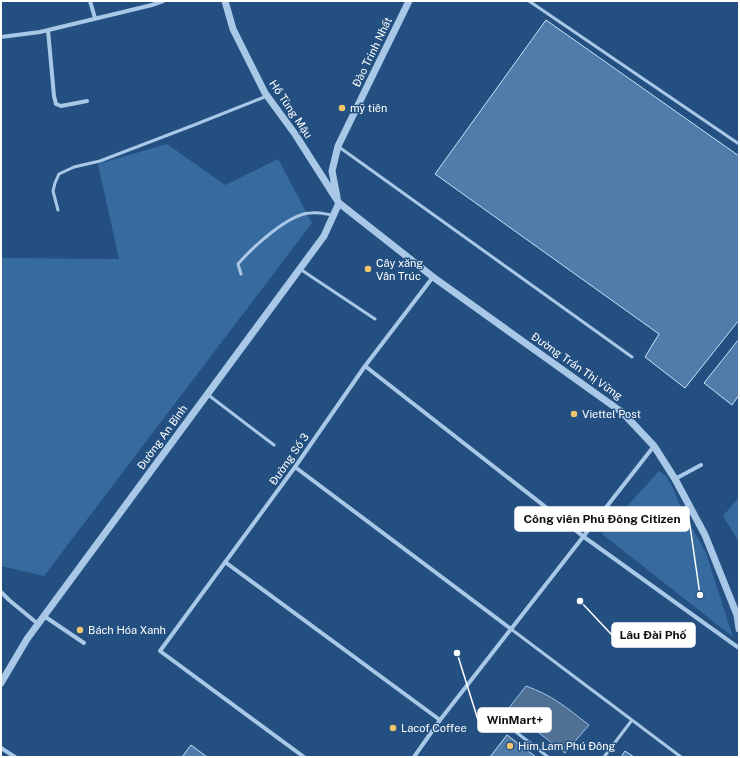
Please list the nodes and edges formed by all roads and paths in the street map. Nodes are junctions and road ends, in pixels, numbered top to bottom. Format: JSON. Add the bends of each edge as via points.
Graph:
{"nodes":[{"id":1,"x":90,"y":1,"type":"edge"},
{"id":2,"x":163,"y":1,"type":"edge"},
{"id":3,"x":225,"y":1,"type":"edge"},
{"id":4,"x":409,"y":1,"type":"edge"},
{"id":5,"x":529,"y":1,"type":"edge"},
{"id":6,"x":95,"y":18,"type":"junction"},
{"id":7,"x":48,"y":30,"type":"junction"},
{"id":8,"x":1,"y":37,"type":"edge"},
{"id":9,"x":267,"y":96,"type":"junction"},
{"id":10,"x":87,"y":101,"type":"dead end"},
{"id":11,"x":739,"y":144,"type":"edge"},
{"id":12,"x":338,"y":146,"type":"junction"},
{"id":13,"x":339,"y":203,"type":"junction"},
{"id":14,"x":58,"y":210,"type":"dead end"},
{"id":15,"x":334,"y":215,"type":"junction"},
{"id":16,"x":300,"y":269,"type":"junction"},
{"id":17,"x":241,"y":274,"type":"dead end"},
{"id":18,"x":433,"y":277,"type":"junction"},
{"id":19,"x":375,"y":319,"type":"dead end"},
{"id":20,"x":632,"y":356,"type":"dead end"},
{"id":21,"x":365,"y":366,"type":"junction"},
{"id":22,"x":207,"y":394,"type":"junction"},
{"id":23,"x":274,"y":445,"type":"dead end"},
{"id":24,"x":654,"y":446,"type":"junction"},
{"id":25,"x":701,"y":465,"type":"dead end"},
{"id":26,"x":295,"y":467,"type":"junction"},
{"id":27,"x":675,"y":478,"type":"junction"},
{"id":28,"x":584,"y":537,"type":"junction"},
{"id":29,"x":225,"y":562,"type":"junction"},
{"id":30,"x":1,"y":592,"type":"edge"},
{"id":31,"x":44,"y":616,"type":"junction"},
{"id":32,"x":38,"y":624,"type":"junction"},
{"id":33,"x":511,"y":629,"type":"junction"},
{"id":34,"x":739,"y":630,"type":"edge"},
{"id":35,"x":84,"y":643,"type":"dead end"},
{"id":36,"x":739,"y":648,"type":"edge"},
{"id":37,"x":1,"y":683,"type":"edge"},
{"id":38,"x":440,"y":720,"type":"junction"},
{"id":39,"x":632,"y":720,"type":"junction"},
{"id":40,"x":516,"y":732,"type":"dead end"},
{"id":41,"x":1,"y":748,"type":"edge"},
{"id":42,"x":15,"y":757,"type":"edge"},
{"id":43,"x":304,"y":757,"type":"edge"},
{"id":44,"x":414,"y":757,"type":"edge"},
{"id":45,"x":548,"y":757,"type":"edge"},
{"id":46,"x":604,"y":757,"type":"edge"},
{"id":47,"x":681,"y":757,"type":"edge"}],
"edges":[{"from":1,"to":6,"type":"street"},
{"from":2,"to":6,"type":"street"},
{"from":3,"to":9,"type":"street","name":"Hồ Tùng Mậu","via":[[233,29]]},
{"from":4,"to":12,"type":"street","name":"Đào Trinh Nhất"},
{"from":5,"to":11,"type":"lane"},
{"from":6,"to":7,"type":"street"},
{"from":7,"to":8,"type":"street"},
{"from":7,"to":10,"type":"street","via":[[56,104],[61,106]]},
{"from":9,"to":13,"type":"street","name":"Hồ Tùng Mậu","via":[[296,134]]},
{"from":9,"to":14,"type":"lane","via":[[59,174],[53,191]]},
{"from":12,"to":13,"type":"street","name":"Đào Trinh Nhất","via":[[332,171]]},
{"from":12,"to":20,"type":"lane"},
{"from":13,"to":15,"type":"street","name":"Đường An Bình"},
{"from":13,"to":18,"type":"street","name":"Đường Trần Thị Vững"},
{"from":15,"to":16,"type":"street","name":"Đường An Bình","via":[[324,236]]},
{"from":15,"to":17,"type":"lane","via":[[310,212],[278,227],[238,264]]},
{"from":16,"to":19,"type":"lane"},
{"from":16,"to":22,"type":"street","name":"Đường An Bình"},
{"from":18,"to":21,"type":"street","name":"Đường Số 3"},
{"from":18,"to":24,"type":"street","name":"Đường Trần Thị Vững","via":[[623,412]]},
{"from":21,"to":26,"type":"street","name":"Đường Số 3"},
{"from":21,"to":28,"type":"street"},
{"from":22,"to":23,"type":"lane"},
{"from":22,"to":31,"type":"street","name":"Đường An Bình"},
{"from":24,"to":27,"type":"street","name":"Đường Trần Thị Vững"},
{"from":24,"to":28,"type":"street"},
{"from":25,"to":27,"type":"street"},
{"from":26,"to":29,"type":"street","name":"Đường Số 3"},
{"from":26,"to":33,"type":"street"},
{"from":27,"to":34,"type":"street","name":"Đường Trần Thị Vững","via":[[705,535],[737,615]]},
{"from":28,"to":33,"type":"street"},
{"from":28,"to":36,"type":"street"},
{"from":29,"to":38,"type":"street"},
{"from":29,"to":43,"type":"street","name":"Đường Số 3","via":[[160,651]]},
{"from":30,"to":32,"type":"street"},
{"from":31,"to":32,"type":"street","name":"Đường An Bình"},
{"from":31,"to":35,"type":"street"},
{"from":32,"to":37,"type":"street","name":"Đường An Bình"},
{"from":33,"to":38,"type":"street"},
{"from":33,"to":39,"type":"lane"},
{"from":38,"to":44,"type":"street"},
{"from":39,"to":46,"type":"lane"},
{"from":39,"to":47,"type":"lane"},
{"from":40,"to":45,"type":"lane"},
{"from":41,"to":42,"type":"street"}]}
